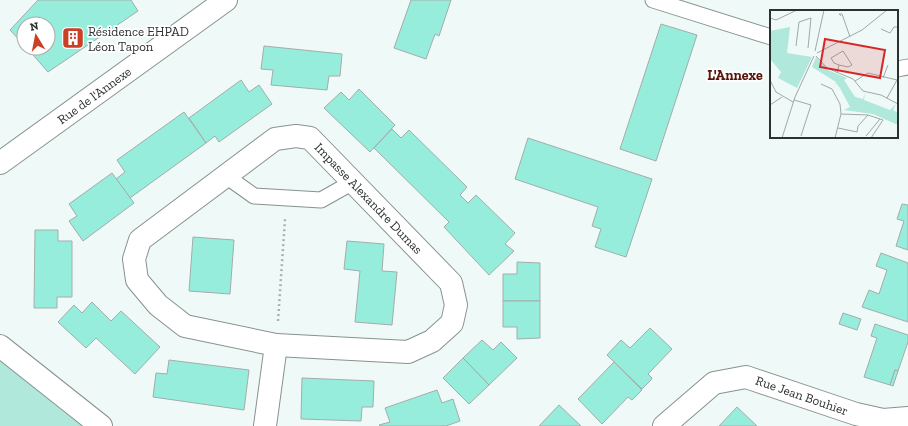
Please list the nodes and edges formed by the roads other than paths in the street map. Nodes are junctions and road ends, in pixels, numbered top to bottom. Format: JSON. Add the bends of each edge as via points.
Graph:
{"nodes":[{"id":1,"x":226,"y":0,"type":"edge"},
{"id":2,"x":653,"y":0,"type":"edge"},
{"id":3,"x":770,"y":37,"type":"edge"},
{"id":4,"x":908,"y":67,"type":"edge"},
{"id":5,"x":898,"y":69,"type":"edge"},
{"id":6,"x":0,"y":163,"type":"edge"},
{"id":7,"x":226,"y":176,"type":"junction"},
{"id":8,"x":353,"y":182,"type":"junction"},
{"id":9,"x":276,"y":345,"type":"junction"},
{"id":10,"x":0,"y":346,"type":"edge"},
{"id":11,"x":908,"y":418,"type":"edge"},
{"id":12,"x":102,"y":426,"type":"edge"},
{"id":13,"x":265,"y":426,"type":"edge"},
{"id":14,"x":664,"y":426,"type":"edge"}],
"edges":[{"from":1,"to":6,"type":"street","name":"Rue de l'Annexe"},
{"from":2,"to":3,"type":"lane"},
{"from":4,"to":5,"type":"lane"},
{"from":7,"to":8,"type":"lane","via":[[254,196],[322,200]]},
{"from":7,"to":8,"type":"street","name":"Impasse Alexandre Dumas","via":[[275,139],[296,136],[310,138]]},
{"from":7,"to":9,"type":"street","name":"Impasse Alexandre Dumas","via":[[140,240],[134,259],[137,280],[158,305],[184,326]]},
{"from":8,"to":9,"type":"street","name":"Impasse Alexandre Dumas","via":[[451,283],[456,305],[452,323],[432,341],[408,352]]},
{"from":9,"to":13,"type":"street"},
{"from":10,"to":12,"type":"street"},
{"from":11,"to":14,"type":"street","name":"Rue Jean Bouhier","via":[[883,420],[856,414],[746,376],[714,383]]}]}
